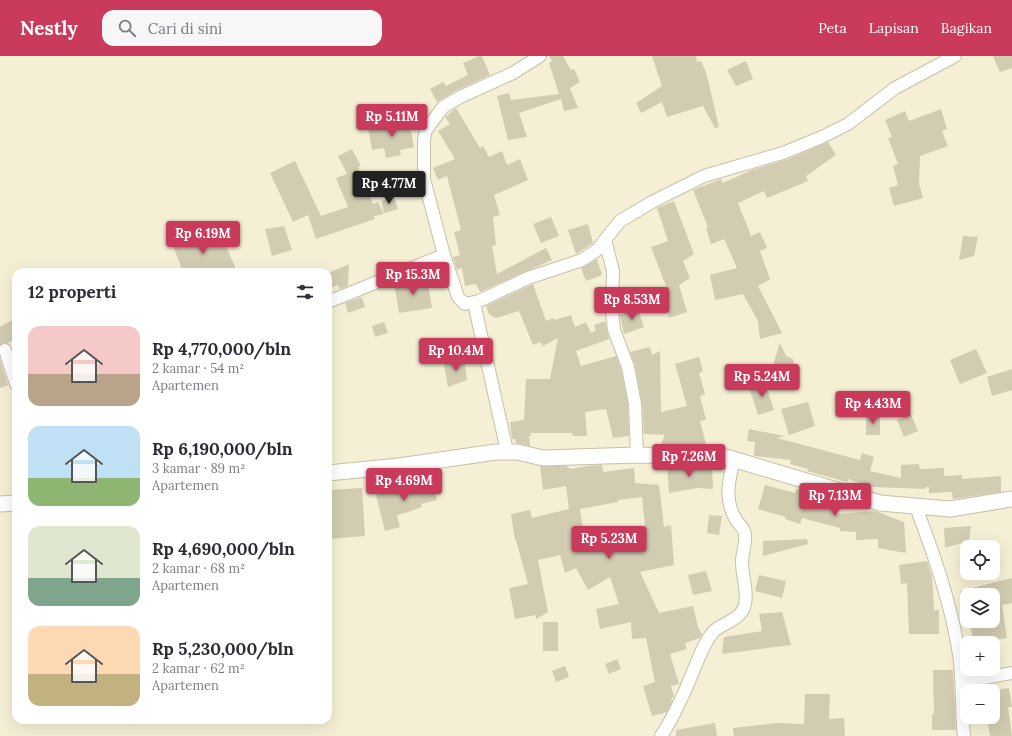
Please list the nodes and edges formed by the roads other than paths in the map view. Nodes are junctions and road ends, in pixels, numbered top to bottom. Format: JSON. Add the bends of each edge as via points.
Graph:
{"nodes":[{"id":1,"x":540,"y":56,"type":"edge"},
{"id":2,"x":954,"y":56,"type":"edge"},
{"id":3,"x":605,"y":240,"type":"junction"},
{"id":4,"x":444,"y":255,"type":"junction"},
{"id":5,"x":332,"y":300,"type":"edge"},
{"id":6,"x":474,"y":303,"type":"junction"},
{"id":7,"x":5,"y":350,"type":"dead end"},
{"id":8,"x":12,"y":372,"type":"edge"},
{"id":9,"x":507,"y":451,"type":"junction"},
{"id":10,"x":637,"y":455,"type":"junction"},
{"id":11,"x":734,"y":459,"type":"junction"},
{"id":12,"x":332,"y":473,"type":"edge"},
{"id":13,"x":1012,"y":499,"type":"edge"},
{"id":14,"x":12,"y":503,"type":"edge"},
{"id":15,"x":0,"y":504,"type":"edge"},
{"id":16,"x":916,"y":507,"type":"junction"},
{"id":17,"x":1012,"y":673,"type":"edge"},
{"id":18,"x":962,"y":682,"type":"junction"},
{"id":19,"x":661,"y":736,"type":"edge"},
{"id":20,"x":964,"y":736,"type":"edge"}],
"edges":[{"from":1,"to":4,"type":"street","via":[[513,73],[443,107],[426,130],[424,179]]},
{"from":2,"to":3,"type":"street","via":[[895,88],[848,124],[816,140],[776,155],[704,176],[652,202],[620,221]]},
{"from":3,"to":6,"type":"street","via":[[597,250],[582,260],[528,278]]},
{"from":3,"to":10,"type":"street","via":[[613,271],[614,330],[628,368],[635,404]]},
{"from":4,"to":5,"type":"street"},
{"from":4,"to":6,"type":"street","via":[[458,297],[464,304]]},
{"from":6,"to":9,"type":"street"},
{"from":7,"to":8,"type":"street"},
{"from":9,"to":10,"type":"street","via":[[543,458]]},
{"from":9,"to":12,"type":"street"},
{"from":10,"to":11,"type":"street"},
{"from":11,"to":16,"type":"street","via":[[880,503]]},
{"from":11,"to":19,"type":"street","via":[[728,483],[732,512],[736,521],[745,529],[742,562],[745,606],[732,621],[714,631],[701,653],[680,704]]},
{"from":13,"to":16,"type":"street","via":[[950,509]]},
{"from":14,"to":15,"type":"street"},
{"from":16,"to":18,"type":"street","via":[[935,555],[949,604]]},
{"from":17,"to":18,"type":"street"},
{"from":18,"to":20,"type":"street"}]}
